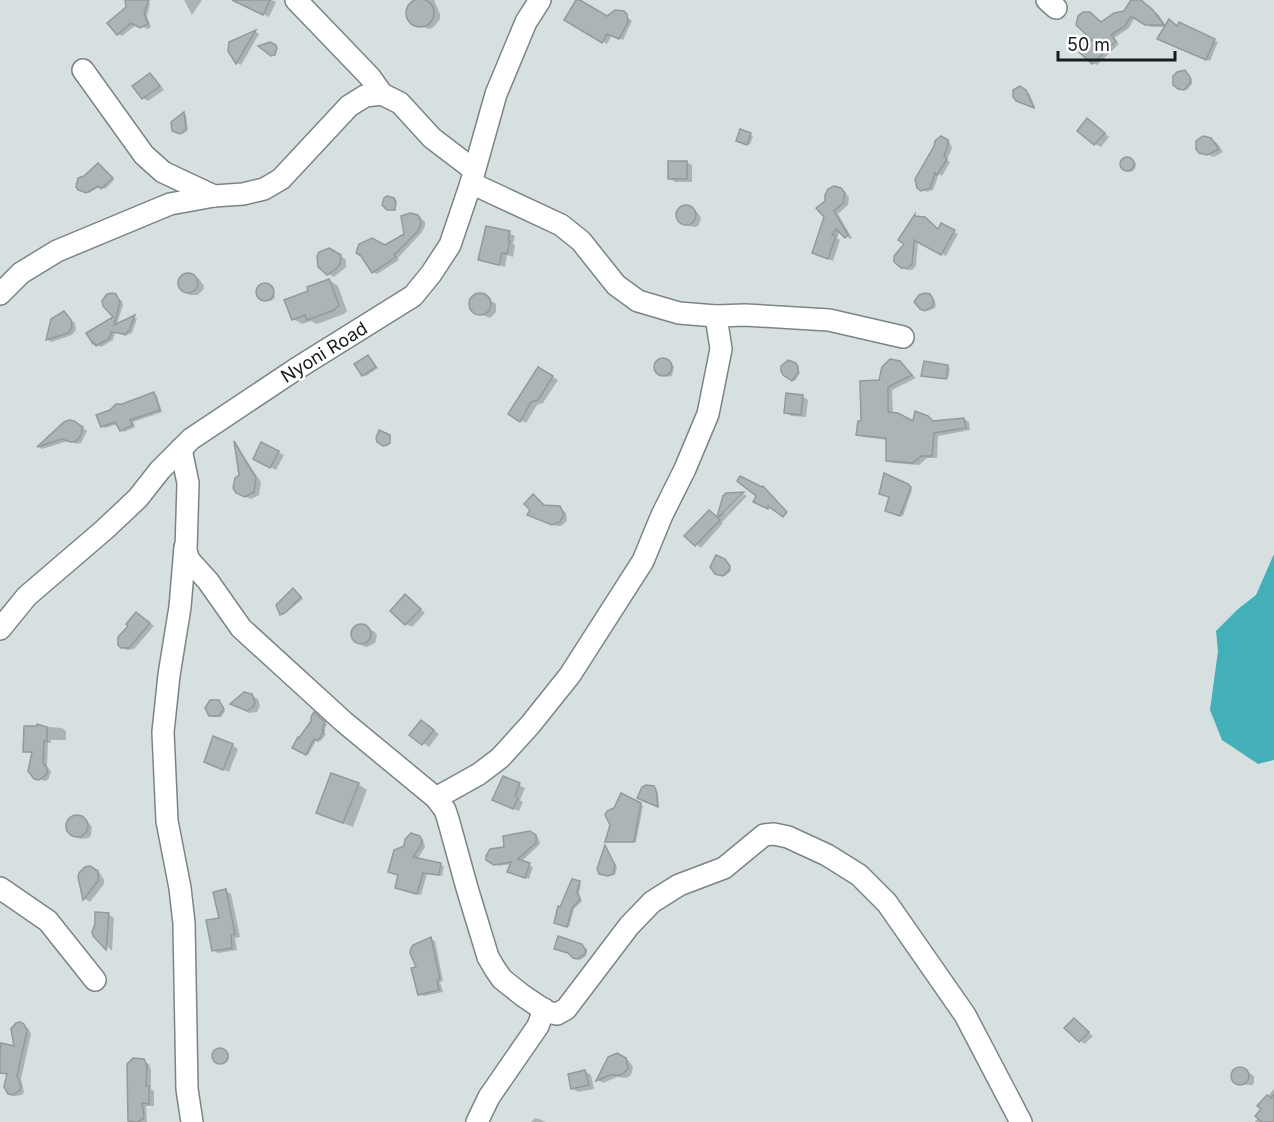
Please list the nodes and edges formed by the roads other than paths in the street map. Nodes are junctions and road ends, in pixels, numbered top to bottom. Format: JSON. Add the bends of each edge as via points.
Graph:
{"nodes":[{"id":1,"x":296,"y":0,"type":"edge"},
{"id":2,"x":540,"y":0,"type":"edge"},
{"id":3,"x":83,"y":70,"type":"dead end"},
{"id":4,"x":382,"y":94,"type":"junction"},
{"id":5,"x":472,"y":177,"type":"junction"},
{"id":6,"x":214,"y":196,"type":"junction"},
{"id":7,"x":0,"y":294,"type":"edge"},
{"id":8,"x":716,"y":316,"type":"junction"},
{"id":9,"x":903,"y":337,"type":"dead end"},
{"id":10,"x":181,"y":449,"type":"junction"},
{"id":11,"x":186,"y":528,"type":"junction"},
{"id":12,"x":0,"y":629,"type":"edge"},
{"id":13,"x":436,"y":798,"type":"junction"},
{"id":14,"x":0,"y":888,"type":"edge"},
{"id":15,"x":95,"y":980,"type":"dead end"},
{"id":16,"x":544,"y":1009,"type":"junction"},
{"id":17,"x":192,"y":1122,"type":"edge"},
{"id":18,"x":477,"y":1122,"type":"edge"},
{"id":19,"x":1021,"y":1122,"type":"edge"}],
"edges":[{"from":1,"to":4,"type":"street"},
{"from":2,"to":5,"type":"street","name":"Nyoni Road","via":[[526,22],[496,94]]},
{"from":3,"to":6,"type":"street","via":[[144,155],[163,172]]},
{"from":4,"to":5,"type":"street","via":[[400,103]]},
{"from":4,"to":6,"type":"street","via":[[365,96],[349,106],[281,179],[264,189]]},
{"from":5,"to":8,"type":"street","via":[[561,225],[580,241],[616,285],[638,301],[679,312]]},
{"from":5,"to":10,"type":"street","name":"Nyoni Road","via":[[450,245],[412,296],[219,420]]},
{"from":6,"to":7,"type":"street","via":[[170,204],[57,251],[21,273]]},
{"from":8,"to":9,"type":"street","via":[[829,320]]},
{"from":8,"to":13,"type":"street","via":[[721,349],[708,414],[644,561],[570,675],[530,725],[500,758]]},
{"from":10,"to":11,"type":"street","via":[[188,483]]},
{"from":10,"to":12,"type":"street","name":"Nyoni Road","via":[[138,498],[27,596]]},
{"from":11,"to":13,"type":"street","via":[[189,560],[241,627],[344,722]]},
{"from":11,"to":17,"type":"street","via":[[163,732],[167,821],[184,922],[187,1089]]},
{"from":13,"to":16,"type":"street","via":[[448,819],[488,957],[502,979]]},
{"from":14,"to":15,"type":"street","via":[[48,921]]},
{"from":16,"to":18,"type":"street","via":[[538,1026],[489,1097]]},
{"from":16,"to":19,"type":"street","via":[[557,1014],[566,1009],[629,926],[663,894],[724,868],[764,835],[788,837],[859,875],[888,903],[965,1015]]}]}
